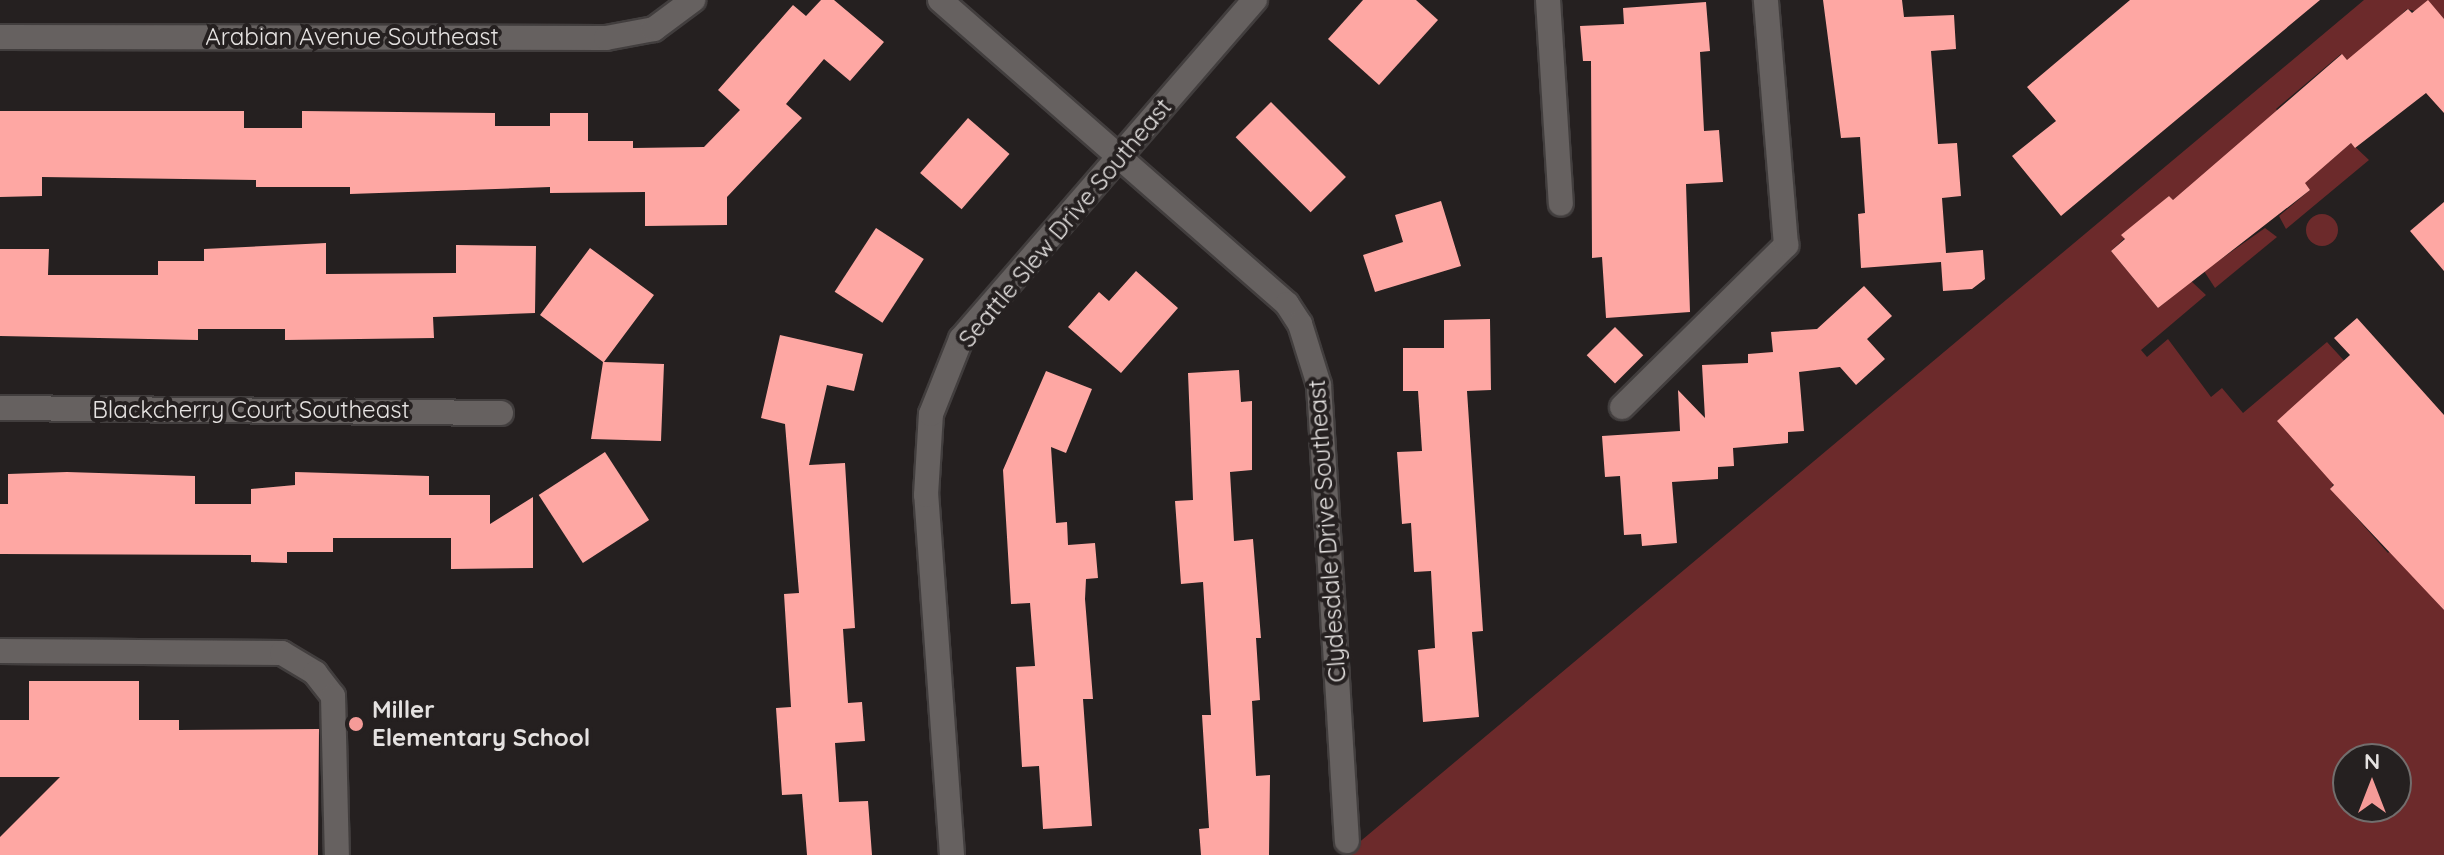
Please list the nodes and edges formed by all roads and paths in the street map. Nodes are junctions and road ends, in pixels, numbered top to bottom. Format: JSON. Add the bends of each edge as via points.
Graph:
{"nodes":[{"id":1,"x":693,"y":0,"type":"edge"},
{"id":2,"x":940,"y":0,"type":"edge"},
{"id":3,"x":1255,"y":0,"type":"edge"},
{"id":4,"x":1548,"y":0,"type":"edge"},
{"id":5,"x":1766,"y":0,"type":"edge"},
{"id":6,"x":0,"y":37,"type":"edge"},
{"id":7,"x":1120,"y":154,"type":"junction"},
{"id":8,"x":1561,"y":204,"type":"dead end"},
{"id":9,"x":1622,"y":407,"type":"dead end"},
{"id":10,"x":0,"y":408,"type":"edge"},
{"id":11,"x":501,"y":413,"type":"dead end"},
{"id":12,"x":0,"y":651,"type":"edge"},
{"id":13,"x":1347,"y":841,"type":"dead end"},
{"id":14,"x":337,"y":855,"type":"edge"},
{"id":15,"x":952,"y":855,"type":"edge"}],
"edges":[{"from":1,"to":6,"type":"street","name":"Arabian Avenue Southeast","via":[[654,29],[606,38]]},
{"from":2,"to":7,"type":"street","name":"Clydesdale Drive Southeast"},
{"from":3,"to":7,"type":"street","name":"Seattle Slew Drive Southeast"},
{"from":4,"to":8,"type":"street"},
{"from":5,"to":9,"type":"street","via":[[1786,245]]},
{"from":7,"to":13,"type":"street","name":"Clydesdale Drive Southeast","via":[[1287,304],[1312,356],[1323,427]]},
{"from":7,"to":15,"type":"street","name":"Seattle Slew Drive Southeast","via":[[961,339],[931,414],[926,495]]},
{"from":10,"to":11,"type":"street","name":"Blackcherry Court Southeast"},
{"from":12,"to":14,"type":"street","via":[[282,653],[315,673],[333,696]]}]}
